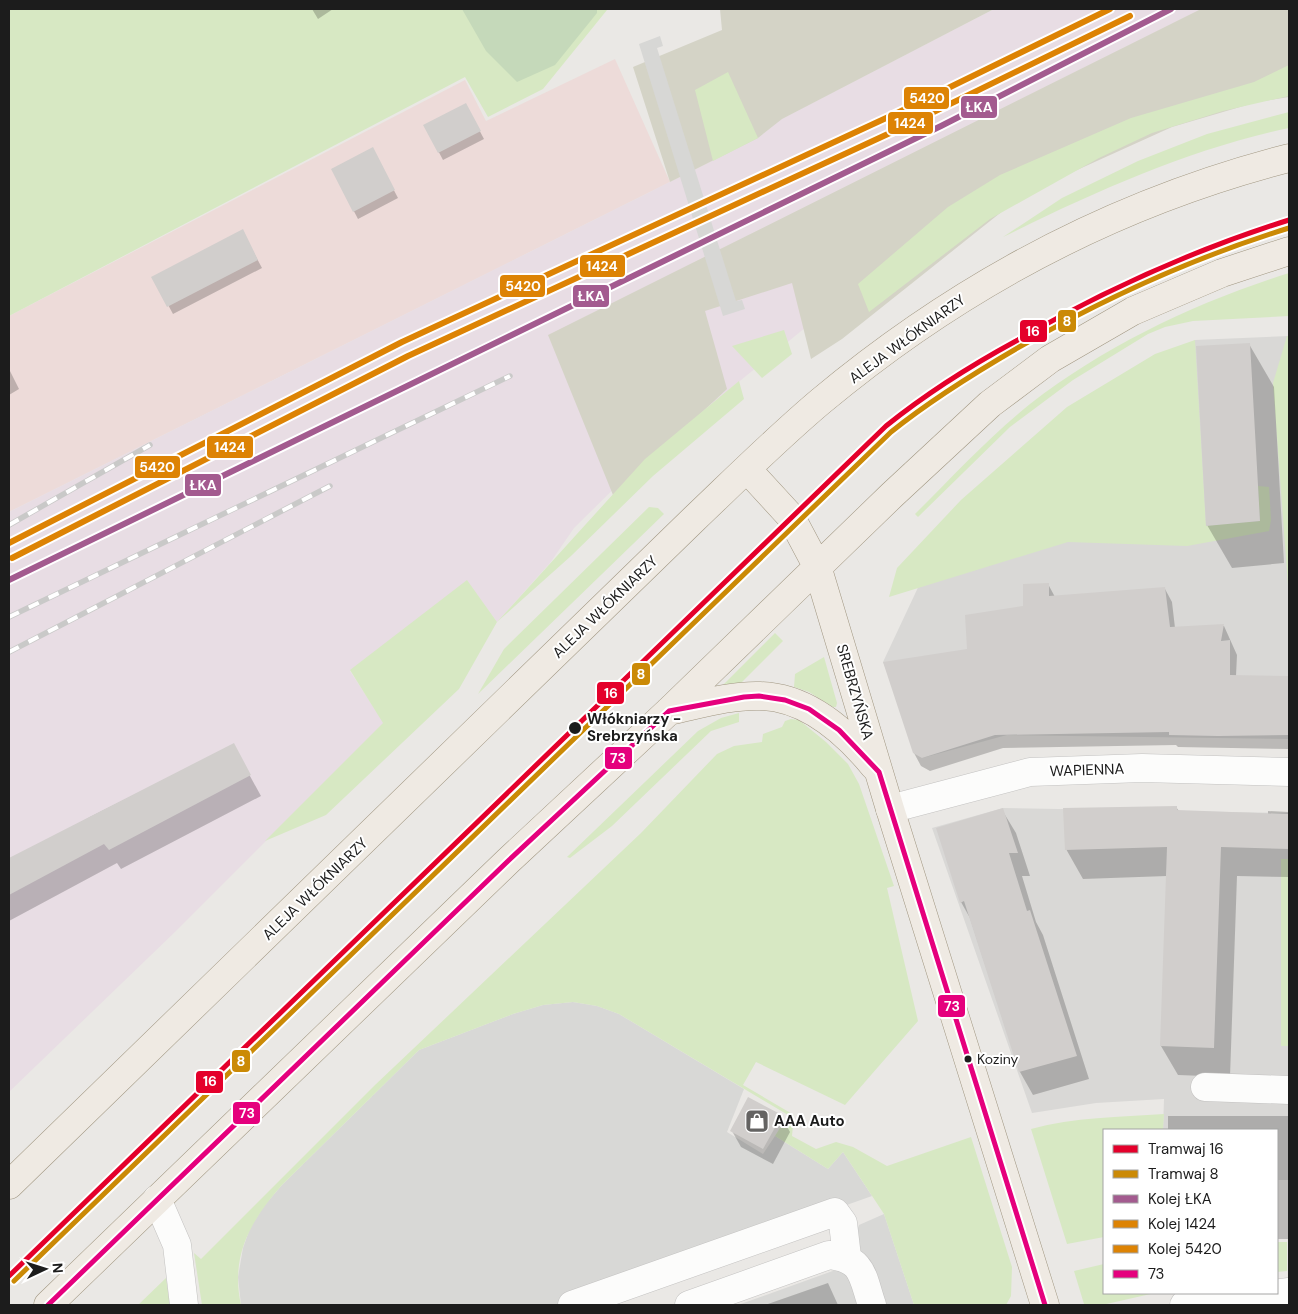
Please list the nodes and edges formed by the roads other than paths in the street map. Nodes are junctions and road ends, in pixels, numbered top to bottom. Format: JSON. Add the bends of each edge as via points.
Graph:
{"nodes":[{"id":1,"x":1289,"y":158,"type":"edge"},
{"id":2,"x":1289,"y":251,"type":"edge"},
{"id":3,"x":747,"y":469,"type":"junction"},
{"id":4,"x":817,"y":566,"type":"junction"},
{"id":5,"x":669,"y":711,"type":"junction"},
{"id":6,"x":879,"y":772,"type":"junction"},
{"id":7,"x":1289,"y":772,"type":"edge"},
{"id":8,"x":890,"y":809,"type":"junction"},
{"id":9,"x":1205,"y":1087,"type":"dead end"},
{"id":10,"x":1289,"y":1090,"type":"edge"},
{"id":11,"x":9,"y":1185,"type":"edge"},
{"id":12,"x":157,"y":1199,"type":"junction"},
{"id":13,"x":847,"y":1257,"type":"junction"},
{"id":14,"x":1275,"y":1294,"type":"edge"},
{"id":15,"x":1220,"y":1302,"type":"edge"},
{"id":16,"x":48,"y":1305,"type":"edge"},
{"id":17,"x":184,"y":1305,"type":"edge"},
{"id":18,"x":572,"y":1305,"type":"edge"},
{"id":19,"x":689,"y":1305,"type":"edge"},
{"id":20,"x":872,"y":1305,"type":"edge"},
{"id":21,"x":1045,"y":1305,"type":"edge"},
{"id":22,"x":1184,"y":1305,"type":"edge"}],
"edges":[{"from":1,"to":3,"type":"main road","name":"ALEJA WŁÓKNIARZY","via":[[1183,189],[1127,211],[1014,267],[898,343],[818,404]]},
{"from":2,"to":4,"type":"main road","via":[[1222,273],[1133,311],[1050,360],[963,427]]},
{"from":3,"to":4,"type":"main road","name":"SREBRZYŃSKA","via":[[790,517]]},
{"from":3,"to":11,"type":"main road","name":"ALEJA WŁÓKNIARZY"},
{"from":4,"to":5,"type":"main road"},
{"from":4,"to":6,"type":"main road","name":"SREBRZYŃSKA"},
{"from":5,"to":6,"type":"main road","via":[[752,697],[785,700],[809,709],[839,730]]},
{"from":5,"to":12,"type":"main road","via":[[508,860]]},
{"from":6,"to":8,"type":"main road","name":"SREBRZYŃSKA"},
{"from":7,"to":8,"type":"street","name":"WAPIENNA","via":[[1142,768],[1030,772]]},
{"from":8,"to":21,"type":"main road","name":"SREBRZYŃSKA"},
{"from":9,"to":10,"type":"street"},
{"from":12,"to":16,"type":"main road"},
{"from":12,"to":17,"type":"street","via":[[177,1246]]},
{"from":13,"to":18,"type":"street","via":[[843,1223],[835,1212]]},
{"from":13,"to":19,"type":"street","via":[[830,1255]]},
{"from":13,"to":20,"type":"street","via":[[860,1269]]},
{"from":14,"to":15,"type":"street"},
{"from":15,"to":22,"type":"street"}]}
